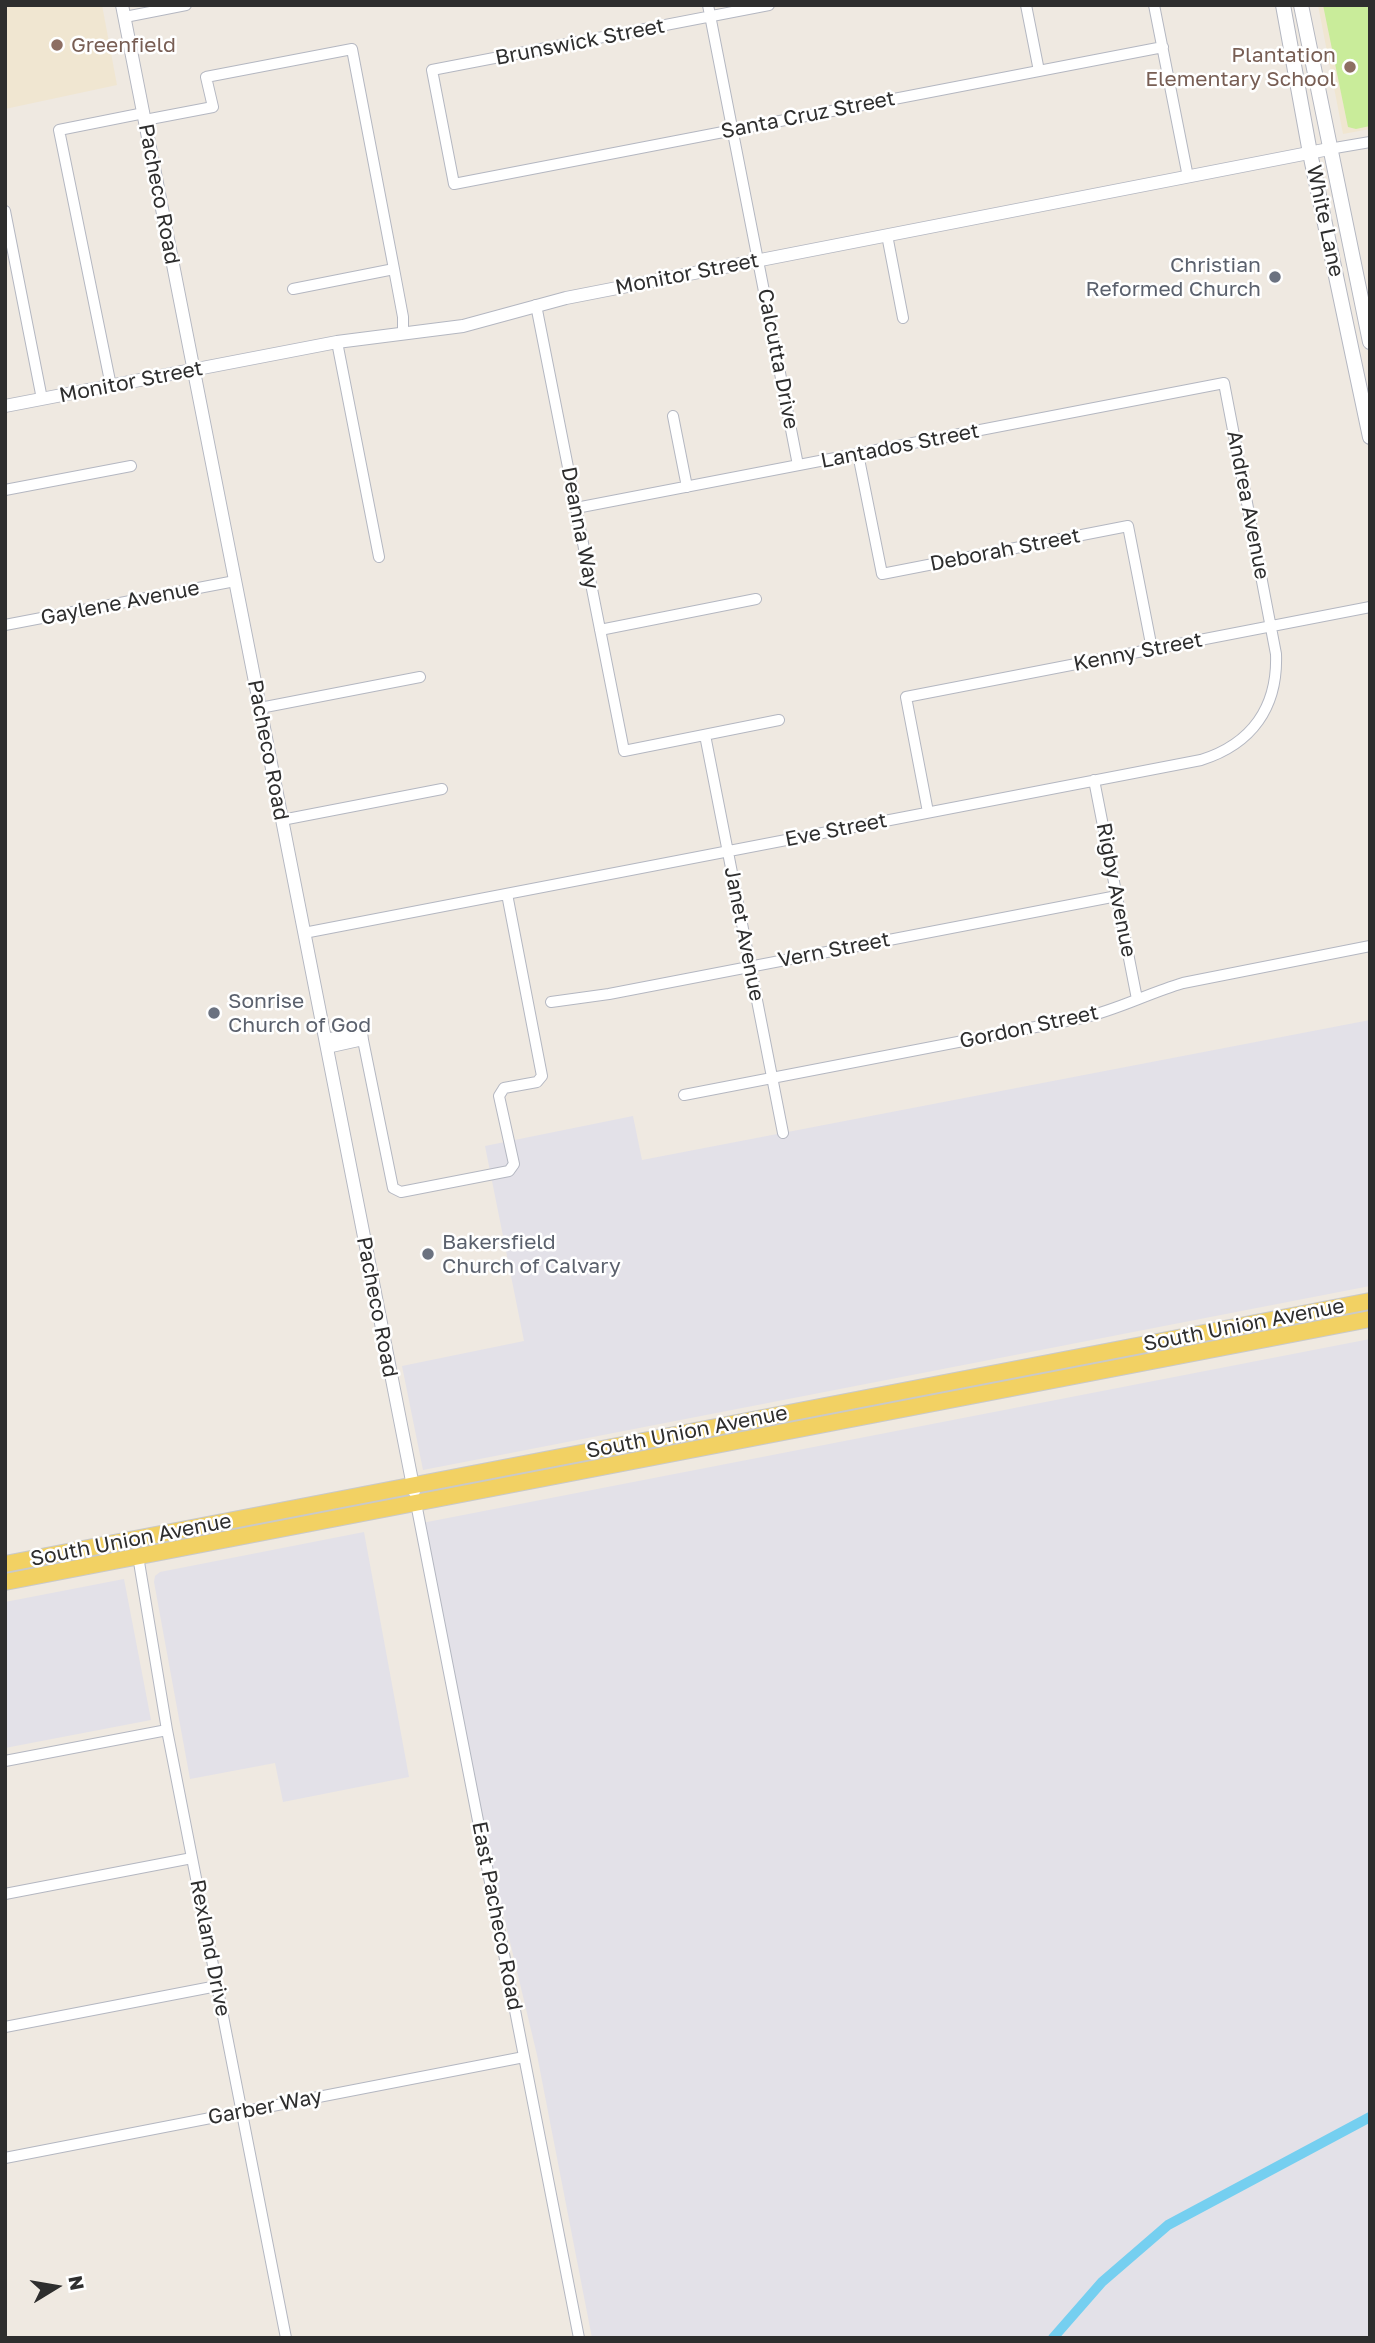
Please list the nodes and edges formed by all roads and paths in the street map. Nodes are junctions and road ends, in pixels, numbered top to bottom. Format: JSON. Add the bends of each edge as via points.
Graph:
{"nodes":[{"id":1,"x":186,"y":5,"type":"edge"},
{"id":2,"x":769,"y":5,"type":"edge"},
{"id":3,"x":1026,"y":5,"type":"edge"},
{"id":4,"x":1154,"y":5,"type":"edge"},
{"id":5,"x":1283,"y":5,"type":"edge"},
{"id":6,"x":1301,"y":5,"type":"edge"},
{"id":7,"x":124,"y":11,"type":"edge"},
{"id":8,"x":709,"y":11,"type":"edge"},
{"id":9,"x":1163,"y":47,"type":"junction"},
{"id":10,"x":1039,"y":71,"type":"junction"},
{"id":11,"x":144,"y":117,"type":"junction"},
{"id":12,"x":733,"y":130,"type":"junction"},
{"id":13,"x":1370,"y":142,"type":"edge"},
{"id":14,"x":1329,"y":149,"type":"junction"},
{"id":15,"x":1310,"y":153,"type":"junction"},
{"id":16,"x":1188,"y":177,"type":"junction"},
{"id":17,"x":454,"y":184,"type":"joint"},
{"id":18,"x":5,"y":211,"type":"edge"},
{"id":19,"x":887,"y":235,"type":"junction"},
{"id":20,"x":758,"y":260,"type":"junction"},
{"id":21,"x":394,"y":269,"type":"junction"},
{"id":22,"x":293,"y":289,"type":"dead end"},
{"id":23,"x":536,"y":305,"type":"junction"},
{"id":24,"x":903,"y":318,"type":"dead end"},
{"id":25,"x":403,"y":334,"type":"junction"},
{"id":26,"x":337,"y":342,"type":"junction"},
{"id":27,"x":1370,"y":342,"type":"edge"},
{"id":28,"x":194,"y":369,"type":"junction"},
{"id":29,"x":1224,"y":383,"type":"joint"},
{"id":30,"x":111,"y":386,"type":"junction"},
{"id":31,"x":1366,"y":390,"type":"edge"},
{"id":32,"x":42,"y":399,"type":"junction"},
{"id":33,"x":5,"y":406,"type":"edge"},
{"id":34,"x":673,"y":416,"type":"dead end"},
{"id":35,"x":1370,"y":437,"type":"edge"},
{"id":36,"x":858,"y":454,"type":"junction"},
{"id":37,"x":798,"y":465,"type":"junction"},
{"id":38,"x":131,"y":466,"type":"dead end"},
{"id":39,"x":687,"y":487,"type":"junction"},
{"id":40,"x":5,"y":490,"type":"edge"},
{"id":41,"x":576,"y":508,"type":"junction"},
{"id":42,"x":379,"y":557,"type":"dead end"},
{"id":43,"x":235,"y":581,"type":"junction"},
{"id":44,"x":756,"y":599,"type":"dead end"},
{"id":45,"x":1370,"y":607,"type":"edge"},
{"id":46,"x":5,"y":625,"type":"edge"},
{"id":47,"x":1271,"y":626,"type":"junction"},
{"id":48,"x":600,"y":630,"type":"junction"},
{"id":49,"x":1152,"y":649,"type":"junction"},
{"id":50,"x":420,"y":677,"type":"dead end"},
{"id":51,"x":260,"y":708,"type":"junction"},
{"id":52,"x":779,"y":720,"type":"dead end"},
{"id":53,"x":705,"y":735,"type":"junction"},
{"id":54,"x":1094,"y":780,"type":"junction"},
{"id":55,"x":442,"y":789,"type":"dead end"},
{"id":56,"x":928,"y":812,"type":"junction"},
{"id":57,"x":282,"y":820,"type":"junction"},
{"id":58,"x":727,"y":851,"type":"junction"},
{"id":59,"x":507,"y":894,"type":"junction"},
{"id":60,"x":1117,"y":896,"type":"junction"},
{"id":61,"x":304,"y":933,"type":"junction"},
{"id":62,"x":1370,"y":946,"type":"edge"},
{"id":63,"x":750,"y":967,"type":"junction"},
{"id":64,"x":1137,"y":999,"type":"junction"},
{"id":65,"x":551,"y":1002,"type":"dead end"},
{"id":66,"x":326,"y":1043,"type":"junction"},
{"id":67,"x":772,"y":1078,"type":"junction"},
{"id":68,"x":684,"y":1095,"type":"dead end"},
{"id":69,"x":783,"y":1133,"type":"dead end"},
{"id":70,"x":1370,"y":1301,"type":"edge"},
{"id":71,"x":1370,"y":1307,"type":"edge"},
{"id":72,"x":1370,"y":1319,"type":"edge"},
{"id":73,"x":1226,"y":1329,"type":"junction"},
{"id":74,"x":1296,"y":1333,"type":"junction"},
{"id":75,"x":1075,"y":1358,"type":"junction"},
{"id":76,"x":1142,"y":1363,"type":"junction"},
{"id":77,"x":920,"y":1388,"type":"junction"},
{"id":78,"x":990,"y":1392,"type":"junction"},
{"id":79,"x":838,"y":1422,"type":"junction"},
{"id":80,"x":414,"y":1495,"type":"junction"},
{"id":81,"x":248,"y":1517,"type":"junction"},
{"id":82,"x":140,"y":1538,"type":"junction"},
{"id":83,"x":138,"y":1556,"type":"junction"},
{"id":84,"x":5,"y":1564,"type":"edge"},
{"id":85,"x":29,"y":1578,"type":"junction"},
{"id":86,"x":5,"y":1582,"type":"edge"},
{"id":87,"x":167,"y":1730,"type":"junction"},
{"id":88,"x":5,"y":1761,"type":"edge"},
{"id":89,"x":192,"y":1858,"type":"junction"},
{"id":90,"x":5,"y":1894,"type":"edge"},
{"id":91,"x":217,"y":1986,"type":"junction"},
{"id":92,"x":5,"y":2027,"type":"edge"},
{"id":93,"x":524,"y":2057,"type":"junction"},
{"id":94,"x":242,"y":2112,"type":"junction"},
{"id":95,"x":5,"y":2158,"type":"edge"},
{"id":96,"x":286,"y":2338,"type":"edge"},
{"id":97,"x":579,"y":2338,"type":"edge"}],
"edges":[{"from":1,"to":7,"type":"street"},
{"from":2,"to":8,"type":"street","name":"Brunswick Street"},
{"from":3,"to":10,"type":"street"},
{"from":4,"to":9,"type":"street"},
{"from":5,"to":15,"type":"main road","name":"White Lane"},
{"from":6,"to":14,"type":"main road","name":"White Lane"},
{"from":7,"to":11,"type":"street","name":"Pacheco Road"},
{"from":8,"to":12,"type":"street","name":"Calcutta Drive"},
{"from":8,"to":17,"type":"street","name":"Brunswick Street","via":[[432,70]]},
{"from":9,"to":10,"type":"street","name":"Santa Cruz Street"},
{"from":9,"to":16,"type":"street"},
{"from":10,"to":12,"type":"street","name":"Santa Cruz Street"},
{"from":11,"to":21,"type":"street","via":[[213,107],[206,77],[352,49]]},
{"from":11,"to":28,"type":"street","name":"Pacheco Road"},
{"from":11,"to":30,"type":"street","via":[[59,130]]},
{"from":12,"to":17,"type":"street","name":"Santa Cruz Street"},
{"from":12,"to":20,"type":"street","name":"Calcutta Drive"},
{"from":13,"to":14,"type":"street","name":"Monitor Street"},
{"from":14,"to":15,"type":"street","name":"Monitor Street"},
{"from":14,"to":27,"type":"main road","name":"White Lane"},
{"from":15,"to":16,"type":"street","name":"Monitor Street"},
{"from":15,"to":31,"type":"main road","name":"White Lane"},
{"from":16,"to":19,"type":"street","name":"Monitor Street"},
{"from":18,"to":32,"type":"street"},
{"from":19,"to":20,"type":"street","name":"Monitor Street"},
{"from":19,"to":24,"type":"street"},
{"from":20,"to":23,"type":"street","name":"Monitor Street"},
{"from":20,"to":37,"type":"street","name":"Calcutta Drive"},
{"from":21,"to":22,"type":"street"},
{"from":21,"to":25,"type":"street"},
{"from":23,"to":25,"type":"street","name":"Monitor Street","via":[[463,326]]},
{"from":23,"to":41,"type":"street","name":"Deanna Way"},
{"from":25,"to":26,"type":"street","name":"Monitor Street"},
{"from":26,"to":28,"type":"street","name":"Monitor Street"},
{"from":26,"to":42,"type":"street"},
{"from":28,"to":30,"type":"street","name":"Monitor Street"},
{"from":28,"to":43,"type":"street","name":"Pacheco Road"},
{"from":29,"to":36,"type":"street","name":"Lantados Street"},
{"from":29,"to":47,"type":"street","name":"Andrea Avenue"},
{"from":30,"to":32,"type":"street","name":"Monitor Street"},
{"from":31,"to":35,"type":"main road","name":"White Lane"},
{"from":32,"to":33,"type":"street","name":"Monitor Street"},
{"from":34,"to":39,"type":"street"},
{"from":36,"to":37,"type":"street","name":"Lantados Street"},
{"from":36,"to":49,"type":"street","name":"Deborah Street","via":[[881,574],[1128,526]]},
{"from":37,"to":39,"type":"street","name":"Lantados Street"},
{"from":38,"to":40,"type":"street"},
{"from":39,"to":41,"type":"street","name":"Lantados Street"},
{"from":41,"to":48,"type":"street","name":"Deanna Way"},
{"from":43,"to":46,"type":"street","name":"Gaylene Avenue"},
{"from":43,"to":51,"type":"street","name":"Pacheco Road"},
{"from":44,"to":48,"type":"street"},
{"from":45,"to":47,"type":"street","name":"Kenny Street"},
{"from":47,"to":49,"type":"street","name":"Kenny Street"},
{"from":47,"to":54,"type":"street","name":"Eve Street","via":[[1276,654],[1273,690],[1260,719],[1239,741],[1201,760]]},
{"from":48,"to":53,"type":"street","name":"Deanna Way","via":[[624,751]]},
{"from":49,"to":56,"type":"street","name":"Kenny Street","via":[[906,697]]},
{"from":50,"to":51,"type":"street"},
{"from":51,"to":57,"type":"street","name":"Pacheco Road"},
{"from":52,"to":53,"type":"street"},
{"from":53,"to":58,"type":"street","name":"Janet Avenue"},
{"from":54,"to":56,"type":"street","name":"Eve Street"},
{"from":54,"to":60,"type":"street","name":"Rigby Avenue"},
{"from":55,"to":57,"type":"street"},
{"from":56,"to":58,"type":"street","name":"Eve Street"},
{"from":57,"to":61,"type":"street","name":"Pacheco Road"},
{"from":58,"to":59,"type":"street","name":"Eve Street"},
{"from":58,"to":63,"type":"street","name":"Janet Avenue"},
{"from":59,"to":61,"type":"street","name":"Eve Street"},
{"from":59,"to":66,"type":"street","via":[[542,1076],[537,1082],[504,1088],[499,1096],[514,1164],[509,1171],[401,1192],[393,1188],[363,1040]]},
{"from":60,"to":63,"type":"street","name":"Vern Street"},
{"from":60,"to":64,"type":"street","name":"Rigby Avenue"},
{"from":61,"to":66,"type":"street","name":"Pacheco Road"},
{"from":62,"to":64,"type":"street","name":"Gordon Street","via":[[1183,983]]},
{"from":63,"to":65,"type":"street","name":"Vern Street"},
{"from":63,"to":67,"type":"street","name":"Janet Avenue"},
{"from":64,"to":67,"type":"street","name":"Gordon Street","via":[[1082,1018]]},
{"from":66,"to":80,"type":"street","name":"Pacheco Road"},
{"from":67,"to":68,"type":"street","name":"Gordon Street"},
{"from":67,"to":69,"type":"street","name":"Janet Avenue"},
{"from":70,"to":73,"type":"main road","name":"South Union Avenue"},
{"from":71,"to":74,"type":"main road","via":[[1301,1323],[1296,1325]]},
{"from":72,"to":74,"type":"main road","name":"South Union Avenue"},
{"from":73,"to":75,"type":"main road","name":"South Union Avenue"},
{"from":73,"to":76,"type":"main road","via":[[1224,1338],[1154,1351]]},
{"from":74,"to":76,"type":"main road","name":"South Union Avenue"},
{"from":75,"to":77,"type":"main road","name":"South Union Avenue"},
{"from":75,"to":78,"type":"main road","via":[[1060,1369],[992,1382]]},
{"from":76,"to":78,"type":"main road","name":"South Union Avenue"},
{"from":77,"to":79,"type":"main road","via":[[918,1397],[850,1410]]},
{"from":77,"to":80,"type":"main road","name":"South Union Avenue"},
{"from":78,"to":79,"type":"main road","name":"South Union Avenue"},
{"from":79,"to":80,"type":"main road","name":"South Union Avenue"},
{"from":80,"to":81,"type":"main road","name":"South Union Avenue"},
{"from":80,"to":83,"type":"main road","name":"South Union Avenue"},
{"from":80,"to":93,"type":"street","name":"East Pacheco Road"},
{"from":81,"to":82,"type":"main road","name":"South Union Avenue"},
{"from":81,"to":83,"type":"main road","via":[[224,1531],[150,1546]]},
{"from":82,"to":84,"type":"main road","name":"South Union Avenue"},
{"from":82,"to":85,"type":"main road","via":[[140,1543],[128,1549],[54,1564]]},
{"from":83,"to":85,"type":"main road","name":"South Union Avenue"},
{"from":83,"to":87,"type":"street","name":"Rexland Drive"},
{"from":85,"to":86,"type":"main road","name":"South Union Avenue"},
{"from":87,"to":88,"type":"street"},
{"from":87,"to":89,"type":"street","name":"Rexland Drive"},
{"from":89,"to":90,"type":"street"},
{"from":89,"to":91,"type":"street","name":"Rexland Drive"},
{"from":91,"to":92,"type":"street"},
{"from":91,"to":94,"type":"street","name":"Rexland Drive"},
{"from":93,"to":94,"type":"street","name":"Garber Way"},
{"from":93,"to":97,"type":"street","name":"East Pacheco Road"},
{"from":94,"to":95,"type":"street","name":"Garber Way"},
{"from":94,"to":96,"type":"street","name":"Rexland Drive"}]}
